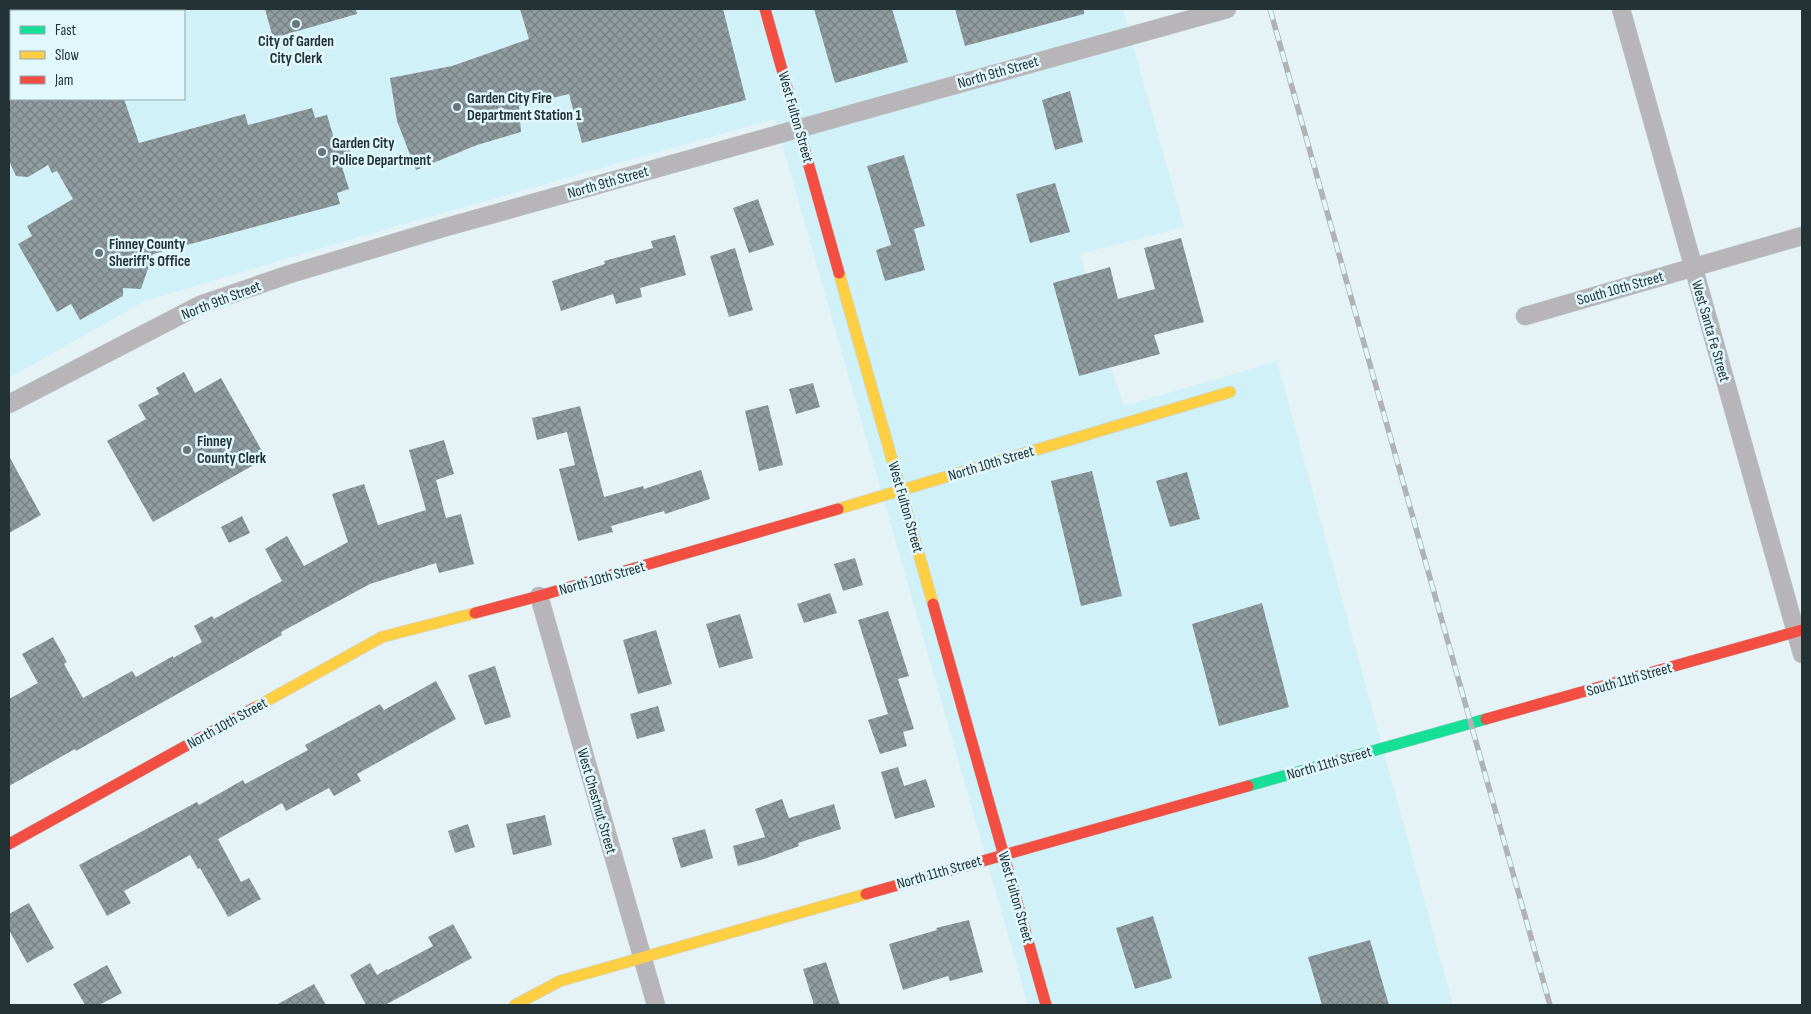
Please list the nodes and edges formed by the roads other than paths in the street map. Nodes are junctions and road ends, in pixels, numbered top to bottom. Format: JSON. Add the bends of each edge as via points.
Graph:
{"nodes":[{"id":1,"x":765,"y":9,"type":"edge"},
{"id":2,"x":1227,"y":9,"type":"edge"},
{"id":3,"x":1621,"y":9,"type":"edge"},
{"id":4,"x":798,"y":128,"type":"junction"},
{"id":5,"x":1802,"y":236,"type":"edge"},
{"id":6,"x":1693,"y":266,"type":"junction"},
{"id":7,"x":1525,"y":316,"type":"dead end"},
{"id":8,"x":1230,"y":392,"type":"dead end"},
{"id":9,"x":9,"y":404,"type":"edge"},
{"id":10,"x":902,"y":490,"type":"junction"},
{"id":11,"x":539,"y":596,"type":"junction"},
{"id":12,"x":1799,"y":630,"type":"edge"},
{"id":13,"x":1802,"y":654,"type":"edge"},
{"id":14,"x":1455,"y":728,"type":"joint"},
{"id":15,"x":9,"y":844,"type":"edge"},
{"id":16,"x":1004,"y":854,"type":"junction"},
{"id":17,"x":642,"y":956,"type":"junction"},
{"id":18,"x":515,"y":1005,"type":"edge"},
{"id":19,"x":656,"y":1005,"type":"edge"},
{"id":20,"x":1046,"y":1005,"type":"edge"}],
"edges":[{"from":1,"to":4,"type":"street","name":"West Fulton Street"},
{"from":2,"to":4,"type":"street","name":"North 9th Street"},
{"from":3,"to":6,"type":"street","name":"West Santa Fe Street"},
{"from":4,"to":9,"type":"street","name":"North 9th Street","via":[[443,228],[200,305]]},
{"from":4,"to":10,"type":"street","name":"West Fulton Street"},
{"from":5,"to":6,"type":"street","name":"South 10th Street"},
{"from":6,"to":7,"type":"street","name":"South 10th Street"},
{"from":6,"to":12,"type":"street","name":"West Santa Fe Street"},
{"from":8,"to":10,"type":"street","name":"North 10th Street"},
{"from":10,"to":11,"type":"street","name":"North 10th Street"},
{"from":10,"to":16,"type":"street","name":"West Fulton Street"},
{"from":11,"to":15,"type":"street","name":"North 10th Street","via":[[382,637]]},
{"from":11,"to":17,"type":"street","name":"West Chestnut Street"},
{"from":12,"to":13,"type":"street","name":"West Santa Fe Street"},
{"from":12,"to":14,"type":"street","name":"South 11th Street"},
{"from":14,"to":16,"type":"street","name":"North 11th Street"},
{"from":16,"to":17,"type":"street","name":"North 11th Street"},
{"from":16,"to":20,"type":"street","name":"West Fulton Street"},
{"from":17,"to":18,"type":"street","name":"North 11th Street","via":[[560,981]]},
{"from":17,"to":19,"type":"street","name":"West Chestnut Street"}]}
